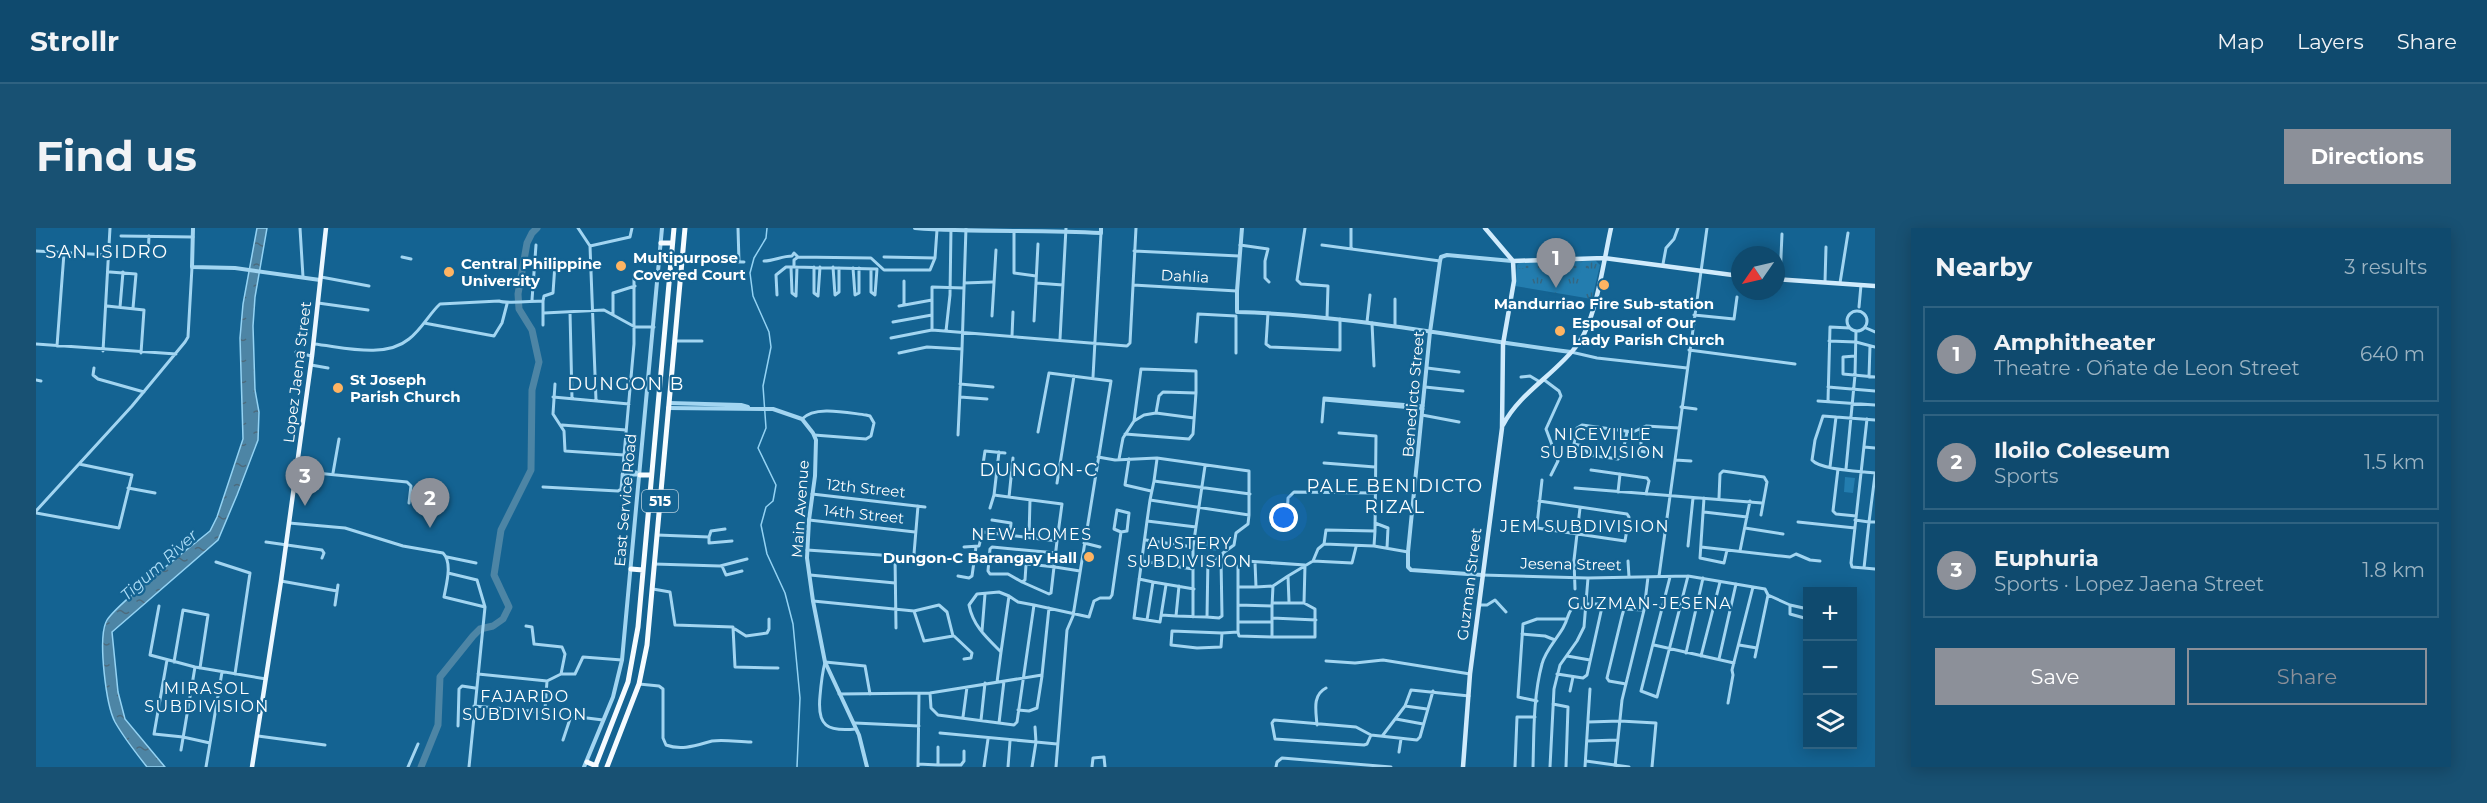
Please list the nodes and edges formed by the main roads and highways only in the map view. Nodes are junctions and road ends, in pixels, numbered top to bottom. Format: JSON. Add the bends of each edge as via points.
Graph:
{"nodes":[{"id":1,"x":326,"y":228,"type":"edge"},
{"id":2,"x":674,"y":228,"type":"edge"},
{"id":3,"x":685,"y":228,"type":"edge"},
{"id":4,"x":1485,"y":228,"type":"edge"},
{"id":5,"x":1611,"y":228,"type":"edge"},
{"id":6,"x":661,"y":243,"type":"road end"},
{"id":7,"x":672,"y":243,"type":"junction"},
{"id":8,"x":1604,"y":258,"type":"junction"},
{"id":9,"x":1513,"y":261,"type":"junction"},
{"id":10,"x":1731,"y":275,"type":"edge"},
{"id":11,"x":1785,"y":279,"type":"edge"},
{"id":12,"x":1875,"y":286,"type":"edge"},
{"id":13,"x":666,"y":315,"type":"junction"},
{"id":14,"x":676,"y":317,"type":"junction"},
{"id":15,"x":1502,"y":428,"type":"junction"},
{"id":16,"x":654,"y":445,"type":"junction"},
{"id":17,"x":665,"y":446,"type":"junction"},
{"id":18,"x":640,"y":475,"type":"road end"},
{"id":19,"x":651,"y":476,"type":"junction"},
{"id":20,"x":631,"y":569,"type":"road end"},
{"id":21,"x":644,"y":570,"type":"junction"},
{"id":22,"x":641,"y":602,"type":"junction"},
{"id":23,"x":651,"y":603,"type":"junction"},
{"id":24,"x":607,"y":740,"type":"junction"},
{"id":25,"x":617,"y":745,"type":"junction"},
{"id":26,"x":585,"y":764,"type":"edge"},
{"id":27,"x":252,"y":767,"type":"edge"},
{"id":28,"x":596,"y":767,"type":"edge"},
{"id":29,"x":607,"y":767,"type":"edge"},
{"id":30,"x":1463,"y":767,"type":"edge"}],
"edges":[{"from":1,"to":27,"type":"main road","name":"Lopez Jaena Street","via":[[314,344]]},
{"from":2,"to":7,"type":"highway","number":"515"},
{"from":3,"to":14,"type":"highway","number":"515"},
{"from":4,"to":9,"type":"main road"},
{"from":5,"to":8,"type":"main road"},
{"from":6,"to":7,"type":"highway"},
{"from":7,"to":13,"type":"highway","number":"515"},
{"from":8,"to":9,"type":"main road"},
{"from":8,"to":10,"type":"main road"},
{"from":8,"to":15,"type":"main road","via":[[1585,334],[1514,407]]},
{"from":9,"to":15,"type":"main road","name":"Guzman Street","via":[[1514,281],[1503,344]]},
{"from":11,"to":12,"type":"main road"},
{"from":13,"to":14,"type":"highway"},
{"from":13,"to":16,"type":"highway","number":"515"},
{"from":14,"to":17,"type":"highway","number":"515"},
{"from":15,"to":30,"type":"main road","name":"Guzman Street","via":[[1470,674]]},
{"from":16,"to":17,"type":"highway"},
{"from":16,"to":19,"type":"highway","number":"515"},
{"from":17,"to":23,"type":"highway","number":"515"},
{"from":18,"to":19,"type":"highway"},
{"from":19,"to":21,"type":"highway","number":"515"},
{"from":20,"to":21,"type":"highway"},
{"from":21,"to":22,"type":"highway","number":"515"},
{"from":22,"to":23,"type":"highway"},
{"from":22,"to":24,"type":"highway","number":"515","via":[[628,682]]},
{"from":23,"to":25,"type":"highway","number":"515","via":[[639,684]]},
{"from":24,"to":25,"type":"highway"},
{"from":24,"to":28,"type":"highway","number":"515"},
{"from":25,"to":29,"type":"highway","number":"515"},
{"from":26,"to":28,"type":"highway"}]}
